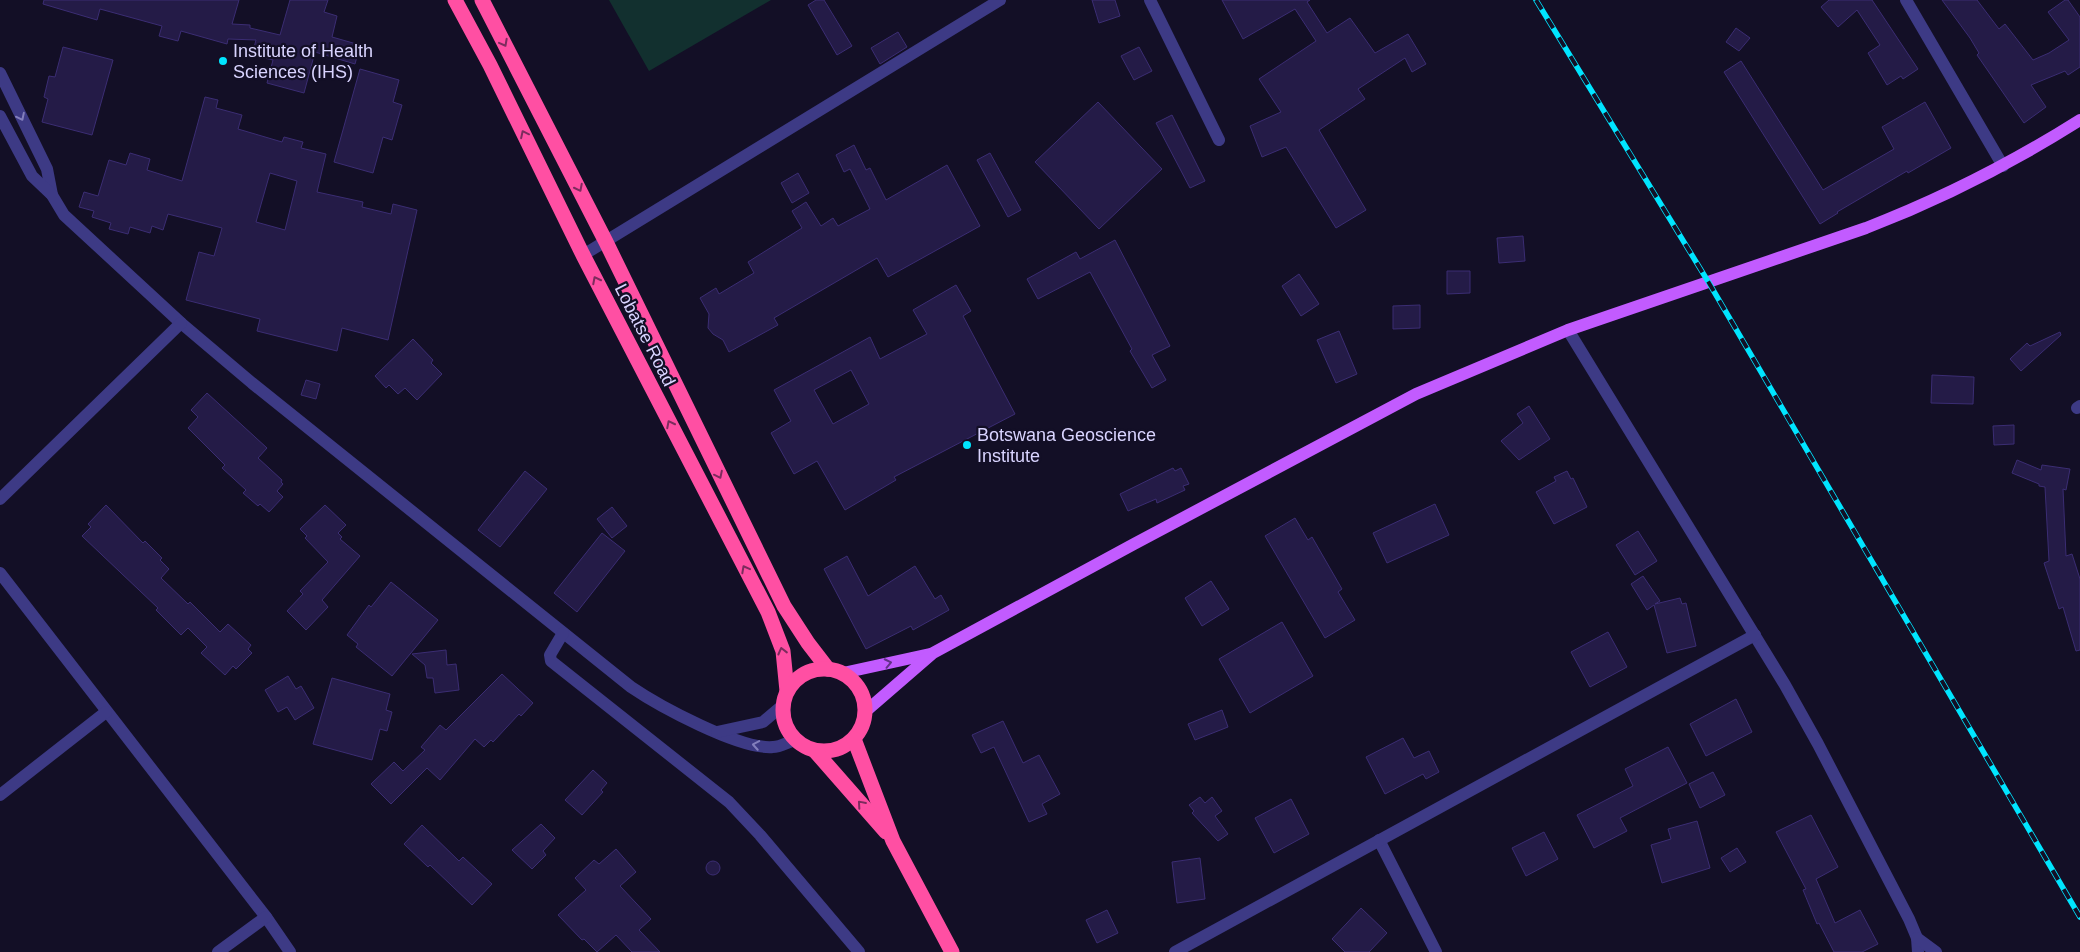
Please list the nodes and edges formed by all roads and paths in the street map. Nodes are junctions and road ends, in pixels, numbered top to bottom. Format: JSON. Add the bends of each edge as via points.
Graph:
{"nodes":[{"id":1,"x":455,"y":0,"type":"edge"},
{"id":2,"x":482,"y":0,"type":"edge"},
{"id":3,"x":1000,"y":0,"type":"edge"},
{"id":4,"x":1150,"y":0,"type":"edge"},
{"id":5,"x":1906,"y":0,"type":"edge"},
{"id":6,"x":0,"y":73,"type":"edge"},
{"id":7,"x":0,"y":116,"type":"edge"},
{"id":8,"x":2080,"y":120,"type":"edge"},
{"id":9,"x":1219,"y":140,"type":"dead end"},
{"id":10,"x":2004,"y":166,"type":"junction"},
{"id":11,"x":52,"y":195,"type":"junction"},
{"id":12,"x":606,"y":242,"type":"junction"},
{"id":13,"x":583,"y":255,"type":"junction"},
{"id":14,"x":181,"y":323,"type":"junction"},
{"id":15,"x":1568,"y":330,"type":"junction"},
{"id":16,"x":0,"y":499,"type":"edge"},
{"id":17,"x":0,"y":573,"type":"edge"},
{"id":18,"x":562,"y":633,"type":"junction"},
{"id":19,"x":1755,"y":635,"type":"junction"},
{"id":20,"x":933,"y":653,"type":"junction"},
{"id":21,"x":828,"y":669,"type":"junction"},
{"id":22,"x":843,"y":673,"type":"junction"},
{"id":23,"x":785,"y":698,"type":"junction"},
{"id":24,"x":866,"y":711,"type":"junction"},
{"id":25,"x":106,"y":712,"type":"junction"},
{"id":26,"x":718,"y":732,"type":"junction"},
{"id":27,"x":854,"y":739,"type":"junction"},
{"id":28,"x":795,"y":740,"type":"junction"},
{"id":29,"x":815,"y":751,"type":"junction"},
{"id":30,"x":0,"y":795,"type":"edge"},
{"id":31,"x":1379,"y":840,"type":"junction"},
{"id":32,"x":893,"y":841,"type":"junction"},
{"id":33,"x":266,"y":918,"type":"junction"},
{"id":34,"x":1918,"y":938,"type":"junction"},
{"id":35,"x":218,"y":952,"type":"edge"},
{"id":36,"x":290,"y":952,"type":"edge"},
{"id":37,"x":859,"y":952,"type":"edge"},
{"id":38,"x":952,"y":952,"type":"edge"},
{"id":39,"x":1175,"y":952,"type":"edge"},
{"id":40,"x":1436,"y":952,"type":"edge"},
{"id":41,"x":1918,"y":952,"type":"edge"},
{"id":42,"x":1936,"y":952,"type":"edge"}],
"edges":[{"from":13,"to":1,"type":"highway","name":"Lobatse Road","one_way":true},
{"from":2,"to":12,"type":"highway","name":"Lobatse Road","one_way":true},
{"from":3,"to":12,"type":"street"},
{"from":4,"to":9,"type":"street"},
{"from":5,"to":10,"type":"street"},
{"from":6,"to":11,"type":"street","one_way":true,"via":[[47,169]]},
{"from":7,"to":11,"type":"street","via":[[32,176]]},
{"from":8,"to":10,"type":"main road"},
{"from":10,"to":15,"type":"main road","via":[[1866,228]]},
{"from":11,"to":14,"type":"street","via":[[64,215],[78,229]]},
{"from":12,"to":13,"type":"street"},
{"from":12,"to":21,"type":"highway","name":"Lobatse Road","one_way":true,"via":[[784,606]]},
{"from":23,"to":13,"type":"highway","name":"Lobatse Road","one_way":true,"via":[[783,651],[768,612]]},
{"from":14,"to":16,"type":"street"},
{"from":14,"to":18,"type":"street"},
{"from":15,"to":19,"type":"street"},
{"from":15,"to":20,"type":"main road","via":[[1416,394]]},
{"from":17,"to":25,"type":"street"},
{"from":18,"to":26,"type":"street","via":[[653,702]]},
{"from":18,"to":37,"type":"street","via":[[550,655],[552,661],[729,802]]},
{"from":19,"to":31,"type":"street"},
{"from":19,"to":34,"type":"street","via":[[1818,744]]},
{"from":22,"to":20,"type":"main road","one_way":true},
{"from":20,"to":24,"type":"main road"},
{"from":21,"to":22,"type":"highway"},
{"from":21,"to":23,"type":"highway","via":[[812,671],[797,678]]},
{"from":22,"to":24,"type":"highway","via":[[855,682],[863,696]]},
{"from":23,"to":26,"type":"street","via":[[763,722]]},
{"from":23,"to":28,"type":"highway","name":"Lobatse Road","via":[[785,724]]},
{"from":24,"to":27,"type":"highway","via":[[863,726]]},
{"from":25,"to":30,"type":"street"},
{"from":25,"to":33,"type":"street"},
{"from":28,"to":26,"type":"street","one_way":true,"via":[[774,748],[747,744]]},
{"from":27,"to":29,"type":"highway","via":[[843,748]]},
{"from":27,"to":32,"type":"highway"},
{"from":28,"to":29,"type":"highway"},
{"from":32,"to":29,"type":"highway","one_way":true},
{"from":31,"to":39,"type":"street"},
{"from":31,"to":40,"type":"street"},
{"from":32,"to":38,"type":"highway"},
{"from":33,"to":35,"type":"street"},
{"from":33,"to":36,"type":"street"},
{"from":34,"to":41,"type":"street"},
{"from":34,"to":42,"type":"street"}]}
